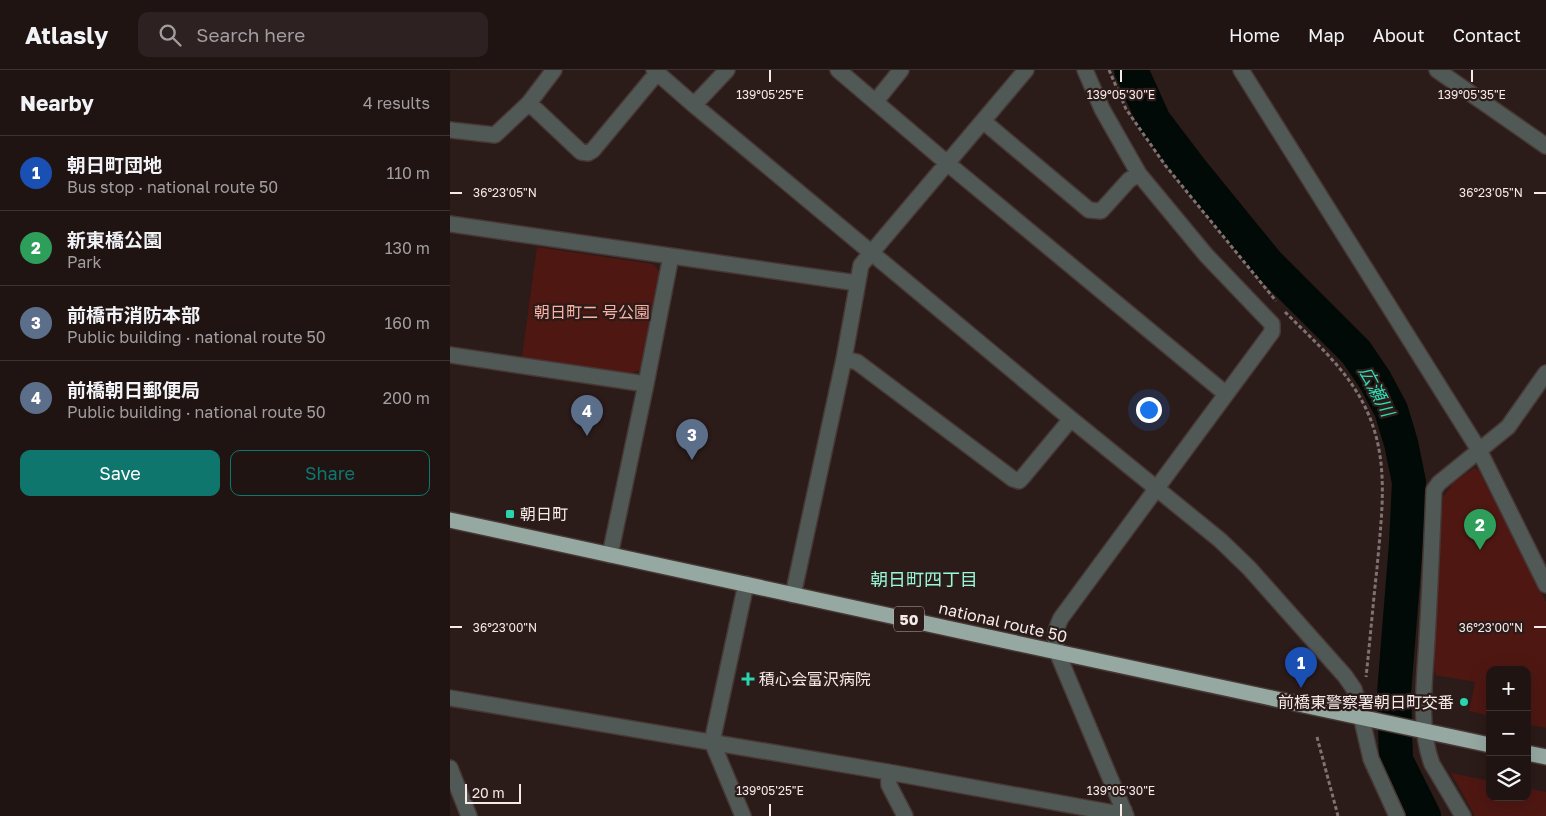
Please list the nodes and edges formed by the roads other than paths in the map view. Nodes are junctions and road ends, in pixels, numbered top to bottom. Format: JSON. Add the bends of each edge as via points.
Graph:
{"nodes":[{"id":1,"x":554,"y":70,"type":"edge"},
{"id":2,"x":727,"y":70,"type":"edge"},
{"id":3,"x":838,"y":70,"type":"edge"},
{"id":4,"x":901,"y":70,"type":"edge"},
{"id":5,"x":1026,"y":70,"type":"edge"},
{"id":6,"x":1085,"y":70,"type":"edge"},
{"id":7,"x":1241,"y":70,"type":"edge"},
{"id":8,"x":1437,"y":70,"type":"edge"},
{"id":9,"x":656,"y":72,"type":"edge"},
{"id":10,"x":876,"y":101,"type":"junction"},
{"id":11,"x":529,"y":103,"type":"junction"},
{"id":12,"x":694,"y":105,"type":"junction"},
{"id":13,"x":983,"y":122,"type":"junction"},
{"id":14,"x":450,"y":130,"type":"edge"},
{"id":15,"x":1546,"y":146,"type":"edge"},
{"id":16,"x":947,"y":163,"type":"junction"},
{"id":17,"x":1139,"y":174,"type":"junction"},
{"id":18,"x":450,"y":224,"type":"edge"},
{"id":19,"x":872,"y":253,"type":"junction"},
{"id":20,"x":671,"y":256,"type":"junction"},
{"id":21,"x":857,"y":283,"type":"junction"},
{"id":22,"x":450,"y":354,"type":"edge"},
{"id":23,"x":844,"y":359,"type":"junction"},
{"id":24,"x":1546,"y":373,"type":"edge"},
{"id":25,"x":646,"y":384,"type":"junction"},
{"id":26,"x":1226,"y":394,"type":"junction"},
{"id":27,"x":1071,"y":419,"type":"junction"},
{"id":28,"x":1479,"y":450,"type":"junction"},
{"id":29,"x":1158,"y":489,"type":"junction"},
{"id":30,"x":450,"y":520,"type":"edge"},
{"id":31,"x":610,"y":555,"type":"junction"},
{"id":32,"x":746,"y":584,"type":"junction"},
{"id":33,"x":1546,"y":586,"type":"edge"},
{"id":34,"x":793,"y":595,"type":"junction"},
{"id":35,"x":1057,"y":652,"type":"junction"},
{"id":36,"x":450,"y":698,"type":"edge"},
{"id":37,"x":1364,"y":718,"type":"junction"},
{"id":38,"x":1421,"y":730,"type":"junction"},
{"id":39,"x":712,"y":742,"type":"junction"},
{"id":40,"x":1486,"y":744,"type":"edge"},
{"id":41,"x":1531,"y":754,"type":"edge"},
{"id":42,"x":1546,"y":757,"type":"edge"},
{"id":43,"x":450,"y":768,"type":"edge"},
{"id":44,"x":888,"y":772,"type":"junction"},
{"id":45,"x":1119,"y":814,"type":"edge"},
{"id":46,"x":469,"y":816,"type":"edge"},
{"id":47,"x":743,"y":816,"type":"edge"},
{"id":48,"x":905,"y":816,"type":"edge"},
{"id":49,"x":1397,"y":816,"type":"edge"},
{"id":50,"x":1463,"y":816,"type":"edge"}],
"edges":[{"from":1,"to":11,"type":"street"},
{"from":2,"to":12,"type":"street"},
{"from":3,"to":10,"type":"street"},
{"from":4,"to":10,"type":"street"},
{"from":5,"to":13,"type":"street"},
{"from":6,"to":17,"type":"street","via":[[1102,109]]},
{"from":7,"to":28,"type":"street"},
{"from":8,"to":15,"type":"street"},
{"from":9,"to":11,"type":"street","via":[[588,153],[581,152]]},
{"from":9,"to":12,"type":"street"},
{"from":10,"to":16,"type":"street"},
{"from":11,"to":14,"type":"street","via":[[495,135]]},
{"from":12,"to":19,"type":"street"},
{"from":13,"to":16,"type":"street"},
{"from":13,"to":17,"type":"street","via":[[1089,210],[1101,210],[1129,180]]},
{"from":16,"to":19,"type":"street"},
{"from":16,"to":26,"type":"street"},
{"from":17,"to":26,"type":"street","via":[[1206,255],[1272,324],[1272,332]]},
{"from":18,"to":20,"type":"street"},
{"from":19,"to":21,"type":"street","via":[[861,265]]},
{"from":19,"to":27,"type":"street"},
{"from":20,"to":21,"type":"street"},
{"from":20,"to":25,"type":"street"},
{"from":21,"to":23,"type":"street"},
{"from":22,"to":25,"type":"street"},
{"from":23,"to":27,"type":"street","via":[[857,362],[1019,481]]},
{"from":23,"to":34,"type":"street"},
{"from":24,"to":28,"type":"street","via":[[1508,428]]},
{"from":25,"to":31,"type":"street"},
{"from":26,"to":29,"type":"street"},
{"from":27,"to":29,"type":"street"},
{"from":28,"to":33,"type":"street"},
{"from":28,"to":38,"type":"street","via":[[1434,490]]},
{"from":29,"to":35,"type":"street","via":[[1061,618],[1054,639]]},
{"from":29,"to":37,"type":"street","via":[[1250,568],[1345,676],[1354,688]]},
{"from":30,"to":31,"type":"highway","name":"national route 50","number":"50"},
{"from":31,"to":32,"type":"highway","name":"national route 50","number":"50"},
{"from":32,"to":34,"type":"highway","name":"national route 50","number":"50"},
{"from":32,"to":39,"type":"street"},
{"from":34,"to":35,"type":"highway","name":"national route 50","number":"50"},
{"from":35,"to":37,"type":"highway","name":"national route 50","number":"50"},
{"from":35,"to":45,"type":"street"},
{"from":36,"to":39,"type":"street"},
{"from":37,"to":38,"type":"highway","name":"national route 50","number":"50"},
{"from":37,"to":49,"type":"street","via":[[1370,759]]},
{"from":38,"to":40,"type":"highway","name":"national route 50","number":"50"},
{"from":38,"to":50,"type":"street","via":[[1432,764]]},
{"from":39,"to":44,"type":"street"},
{"from":39,"to":47,"type":"street"},
{"from":41,"to":42,"type":"highway"},
{"from":43,"to":46,"type":"street"},
{"from":44,"to":45,"type":"street"},
{"from":44,"to":48,"type":"street","via":[[889,785]]}]}
